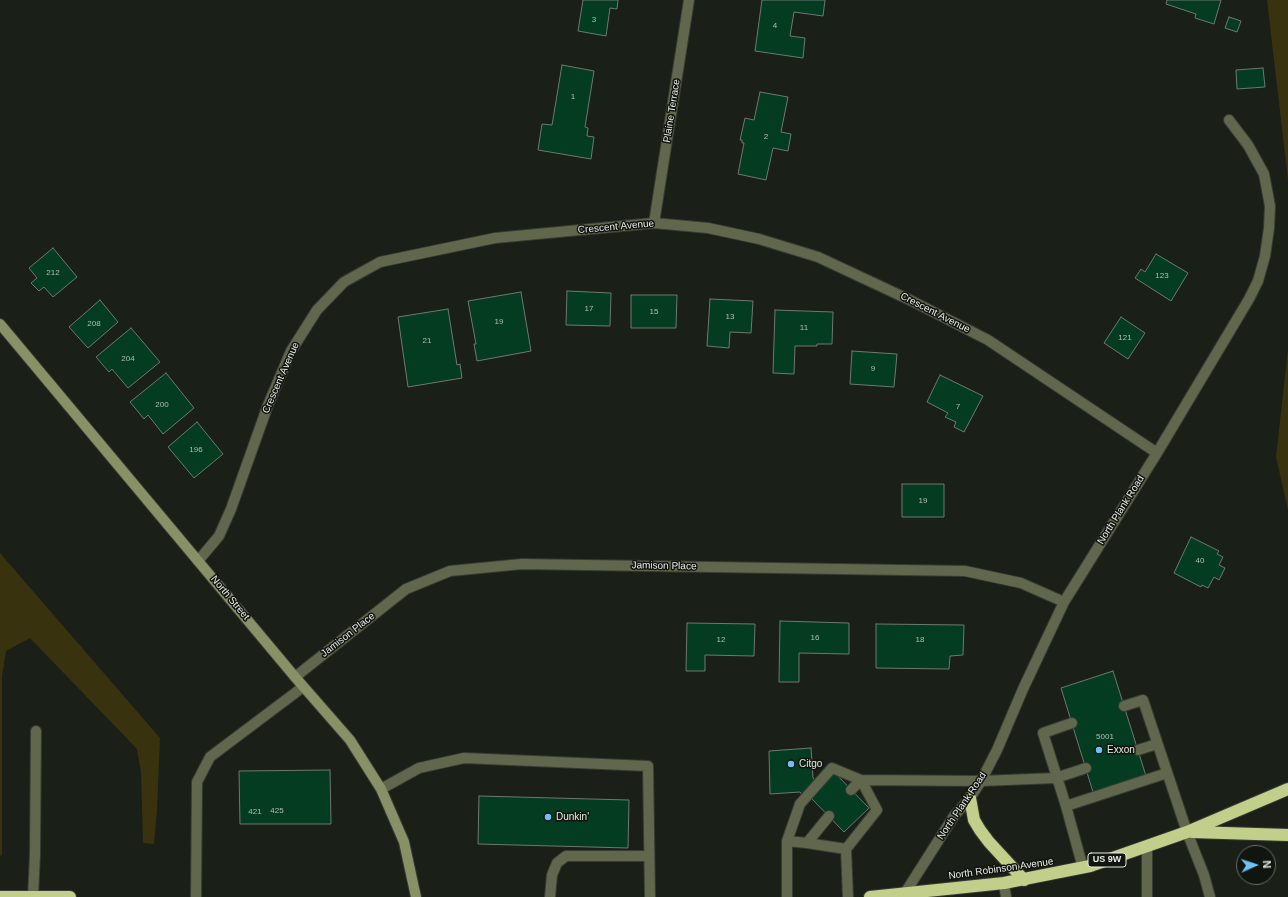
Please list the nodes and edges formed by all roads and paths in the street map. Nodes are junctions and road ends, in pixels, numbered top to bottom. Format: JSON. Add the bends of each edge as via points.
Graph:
{"nodes":[{"id":1,"x":689,"y":0,"type":"edge"},
{"id":2,"x":1229,"y":120,"type":"dead end"},
{"id":3,"x":654,"y":223,"type":"junction"},
{"id":4,"x":0,"y":324,"type":"edge"},
{"id":5,"x":1157,"y":453,"type":"junction"},
{"id":6,"x":198,"y":561,"type":"junction"},
{"id":7,"x":1064,"y":602,"type":"junction"},
{"id":8,"x":295,"y":677,"type":"junction"},
{"id":9,"x":303,"y":687,"type":"junction"},
{"id":10,"x":1124,"y":706,"type":"dead end"},
{"id":11,"x":1072,"y":723,"type":"dead end"},
{"id":12,"x":36,"y":731,"type":"dead end"},
{"id":13,"x":1157,"y":744,"type":"junction"},
{"id":14,"x":1138,"y":750,"type":"dead end"},
{"id":15,"x":1086,"y":768,"type":"dead end"},
{"id":16,"x":1167,"y":773,"type":"junction"},
{"id":17,"x":1056,"y":778,"type":"junction"},
{"id":18,"x":861,"y":780,"type":"junction"},
{"id":19,"x":981,"y":781,"type":"junction"},
{"id":20,"x":381,"y":789,"type":"junction"},
{"id":21,"x":1288,"y":789,"type":"edge"},
{"id":22,"x":852,"y":790,"type":"dead end"},
{"id":23,"x":970,"y":798,"type":"junction"},
{"id":24,"x":1066,"y":806,"type":"junction"},
{"id":25,"x":829,"y":816,"type":"dead end"},
{"id":26,"x":1187,"y":832,"type":"junction"},
{"id":27,"x":1288,"y":835,"type":"edge"},
{"id":28,"x":787,"y":841,"type":"junction"},
{"id":29,"x":807,"y":843,"type":"junction"},
{"id":30,"x":1147,"y":847,"type":"junction"},
{"id":31,"x":846,"y":849,"type":"junction"},
{"id":32,"x":649,"y":856,"type":"junction"},
{"id":33,"x":1083,"y":868,"type":"junction"},
{"id":34,"x":1024,"y":880,"type":"junction"},
{"id":35,"x":1004,"y":883,"type":"junction"},
{"id":36,"x":905,"y":893,"type":"junction"},
{"id":37,"x":929,"y":894,"type":"edge"},
{"id":38,"x":0,"y":897,"type":"edge"},
{"id":39,"x":33,"y":897,"type":"edge"},
{"id":40,"x":70,"y":897,"type":"edge"},
{"id":41,"x":196,"y":897,"type":"edge"},
{"id":42,"x":416,"y":897,"type":"edge"},
{"id":43,"x":550,"y":897,"type":"edge"},
{"id":44,"x":650,"y":897,"type":"edge"},
{"id":45,"x":787,"y":897,"type":"edge"},
{"id":46,"x":848,"y":897,"type":"edge"},
{"id":47,"x":870,"y":897,"type":"edge"},
{"id":48,"x":1006,"y":897,"type":"edge"},
{"id":49,"x":1147,"y":897,"type":"edge"},
{"id":50,"x":1210,"y":897,"type":"edge"}],
"edges":[{"from":1,"to":3,"type":"street","name":"Plaine Terrace"},
{"from":2,"to":5,"type":"street","name":"North Plank Road","via":[[1248,145],[1264,174],[1270,206],[1266,256],[1249,299]]},
{"from":3,"to":5,"type":"street","name":"Crescent Avenue","via":[[708,228],[759,239],[832,264],[988,340]]},
{"from":3,"to":6,"type":"street","name":"Crescent Avenue","via":[[495,238],[380,262],[344,282],[317,310],[291,351],[268,405],[231,509],[219,536]]},
{"from":4,"to":6,"type":"street","name":"North Street"},
{"from":5,"to":7,"type":"street","name":"North Plank Road"},
{"from":6,"to":8,"type":"street","name":"North Street"},
{"from":7,"to":8,"type":"street","name":"Jamison Place","via":[[1021,583],[965,571],[522,564],[450,571],[406,589]]},
{"from":7,"to":19,"type":"street","name":"North Plank Road"},
{"from":8,"to":9,"type":"street","name":"North Street"},
{"from":9,"to":20,"type":"street","name":"North Street","via":[[350,740]]},
{"from":9,"to":41,"type":"street","via":[[210,757],[198,782]]},
{"from":10,"to":13,"type":"street","via":[[1142,700]]},
{"from":11,"to":17,"type":"street","via":[[1042,733]]},
{"from":12,"to":39,"type":"street"},
{"from":13,"to":14,"type":"street"},
{"from":13,"to":16,"type":"street"},
{"from":15,"to":17,"type":"street"},
{"from":16,"to":24,"type":"street"},
{"from":16,"to":26,"type":"street"},
{"from":17,"to":19,"type":"street"},
{"from":17,"to":24,"type":"street"},
{"from":18,"to":19,"type":"street"},
{"from":18,"to":22,"type":"street"},
{"from":18,"to":28,"type":"street","via":[[832,768],[800,804]]},
{"from":18,"to":31,"type":"street","via":[[877,810]]},
{"from":19,"to":23,"type":"street","name":"North Plank Road"},
{"from":20,"to":32,"type":"street","via":[[419,768],[464,758],[648,766]]},
{"from":20,"to":42,"type":"street","name":"North Street","via":[[404,842]]},
{"from":21,"to":26,"type":"highway","name":"North Robinson Avenue","number":"US 9W"},
{"from":23,"to":34,"type":"highway","via":[[974,820],[980,830]]},
{"from":23,"to":36,"type":"street","name":"North Plank Road","via":[[954,816]]},
{"from":24,"to":33,"type":"street"},
{"from":25,"to":29,"type":"street"},
{"from":26,"to":27,"type":"highway"},
{"from":26,"to":30,"type":"highway","name":"North Robinson Avenue","number":"US 9W"},
{"from":26,"to":50,"type":"street"},
{"from":28,"to":29,"type":"street"},
{"from":28,"to":45,"type":"street"},
{"from":29,"to":31,"type":"street"},
{"from":30,"to":33,"type":"highway","name":"North Robinson Avenue","number":"US 9W"},
{"from":30,"to":49,"type":"street"},
{"from":31,"to":46,"type":"street"},
{"from":32,"to":43,"type":"street","via":[[566,856],[557,863],[552,875]]},
{"from":32,"to":44,"type":"street"},
{"from":33,"to":34,"type":"highway","name":"North Robinson Avenue","number":"US 9W"},
{"from":34,"to":35,"type":"highway","name":"North Robinson Avenue","number":"US 9W"},
{"from":35,"to":37,"type":"highway","name":"North Robinson Avenue","number":"US 9W"},
{"from":35,"to":48,"type":"street"},
{"from":36,"to":37,"type":"highway","name":"North Robinson Avenue","number":"US 9W"},
{"from":36,"to":47,"type":"highway","name":"North Robinson Avenue","number":"US 9W"},
{"from":38,"to":39,"type":"highway"},
{"from":39,"to":40,"type":"highway"}]}
